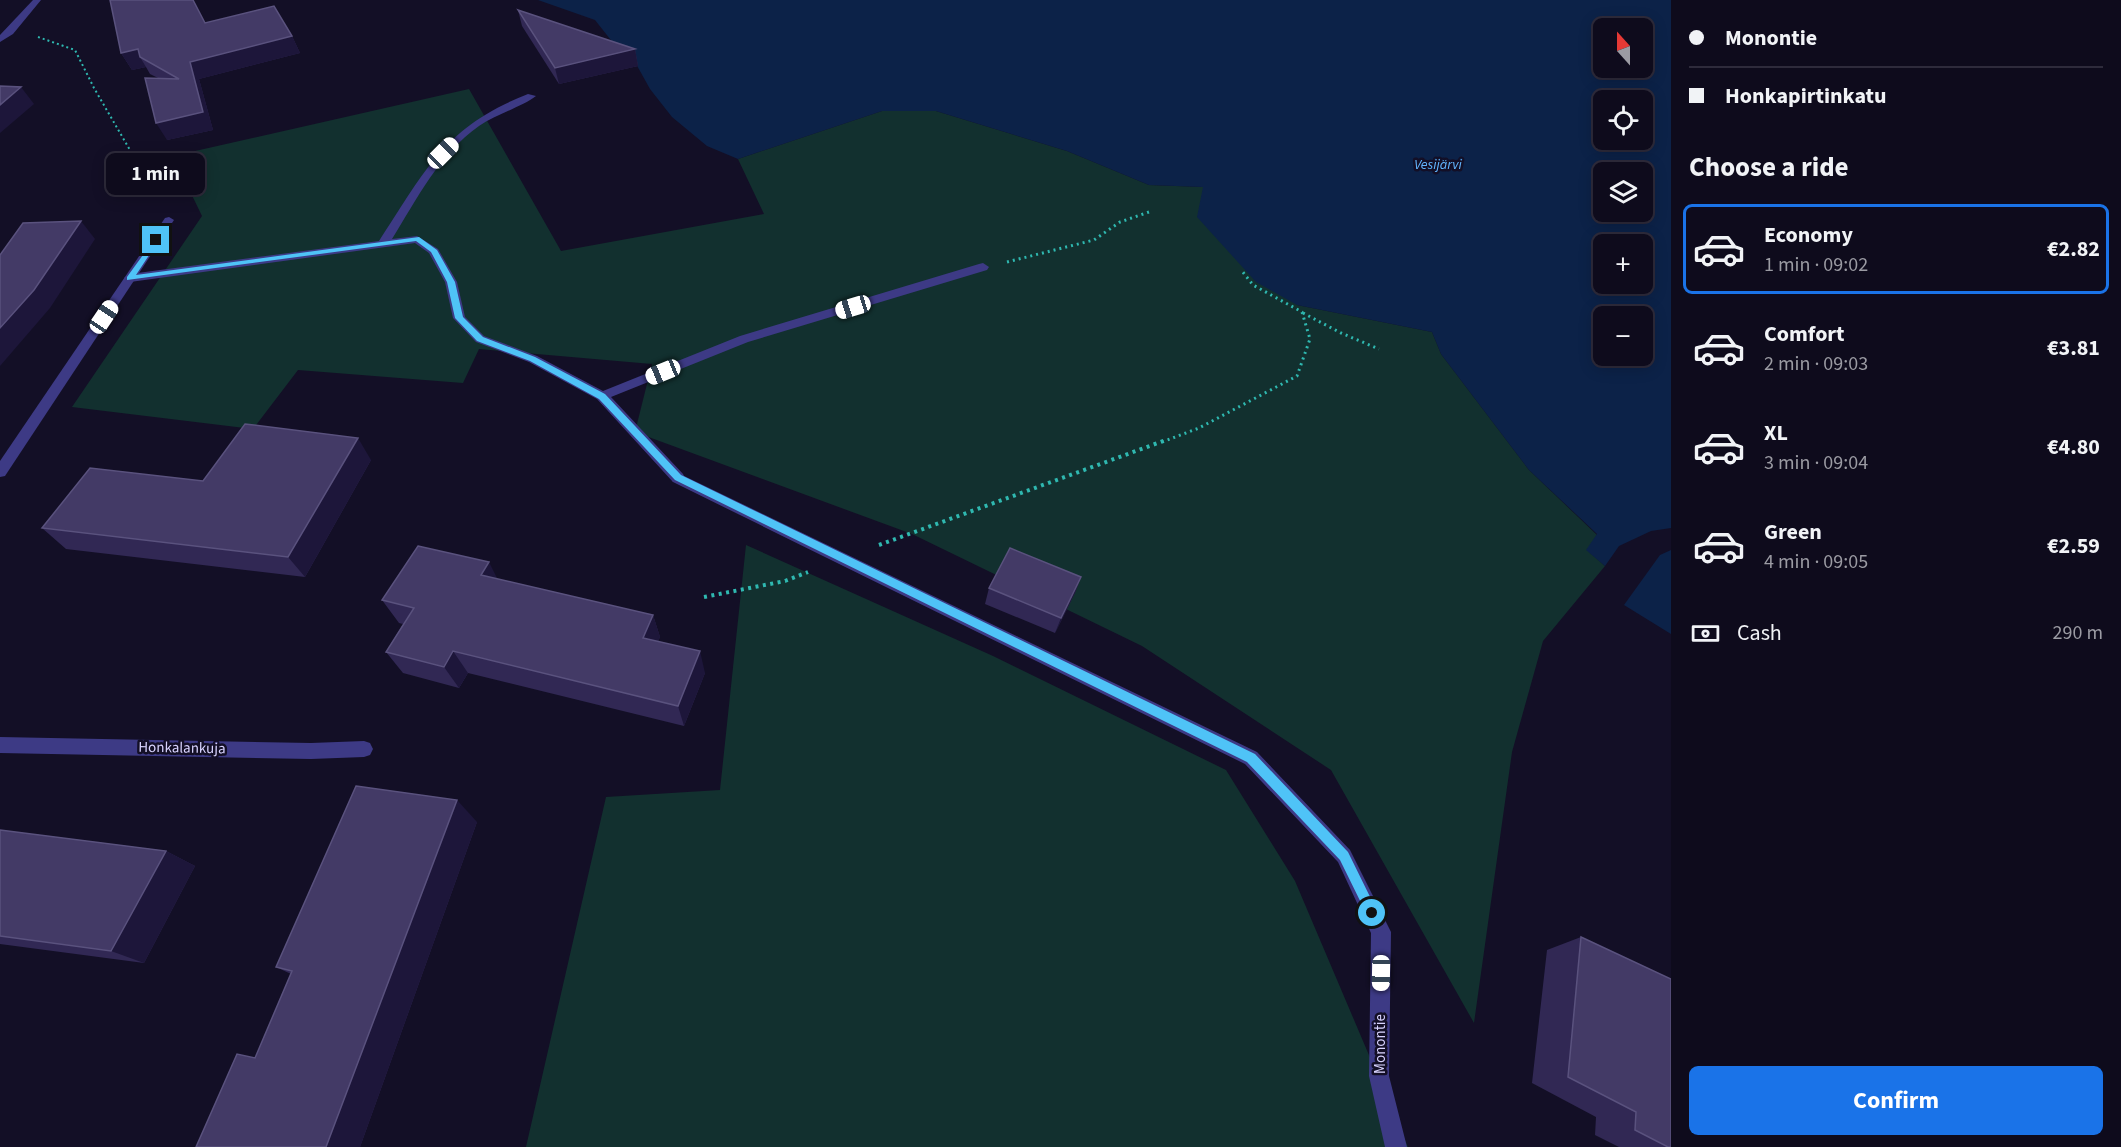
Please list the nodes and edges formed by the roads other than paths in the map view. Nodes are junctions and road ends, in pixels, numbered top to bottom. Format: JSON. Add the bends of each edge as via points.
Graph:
{"nodes":[{"id":1,"x":38,"y":0,"type":"edge"},
{"id":2,"x":0,"y":39,"type":"edge"},
{"id":3,"x":531,"y":96,"type":"dead end"},
{"id":4,"x":169,"y":220,"type":"road end"},
{"id":5,"x":384,"y":242,"type":"junction"},
{"id":6,"x":983,"y":267,"type":"road end"},
{"id":7,"x":130,"y":278,"type":"junction"},
{"id":8,"x":602,"y":396,"type":"junction"},
{"id":9,"x":0,"y":472,"type":"edge"},
{"id":10,"x":0,"y":745,"type":"edge"},
{"id":11,"x":364,"y":749,"type":"dead end"},
{"id":12,"x":1396,"y":1147,"type":"edge"}],
"edges":[{"from":1,"to":2,"type":"street"},
{"from":3,"to":5,"type":"street","via":[[501,108],[466,130],[443,153]]},
{"from":4,"to":7,"type":"street"},
{"from":5,"to":7,"type":"street"},
{"from":5,"to":8,"type":"street","via":[[417,239],[434,250],[451,282],[459,318],[480,339],[532,359]]},
{"from":6,"to":8,"type":"street","via":[[744,339]]},
{"from":7,"to":9,"type":"street"},
{"from":8,"to":12,"type":"street","name":"Monontie","via":[[678,478],[1251,758],[1344,856],[1381,932],[1379,1076]]},
{"from":10,"to":11,"type":"street","name":"Honkalankuja"}]}
